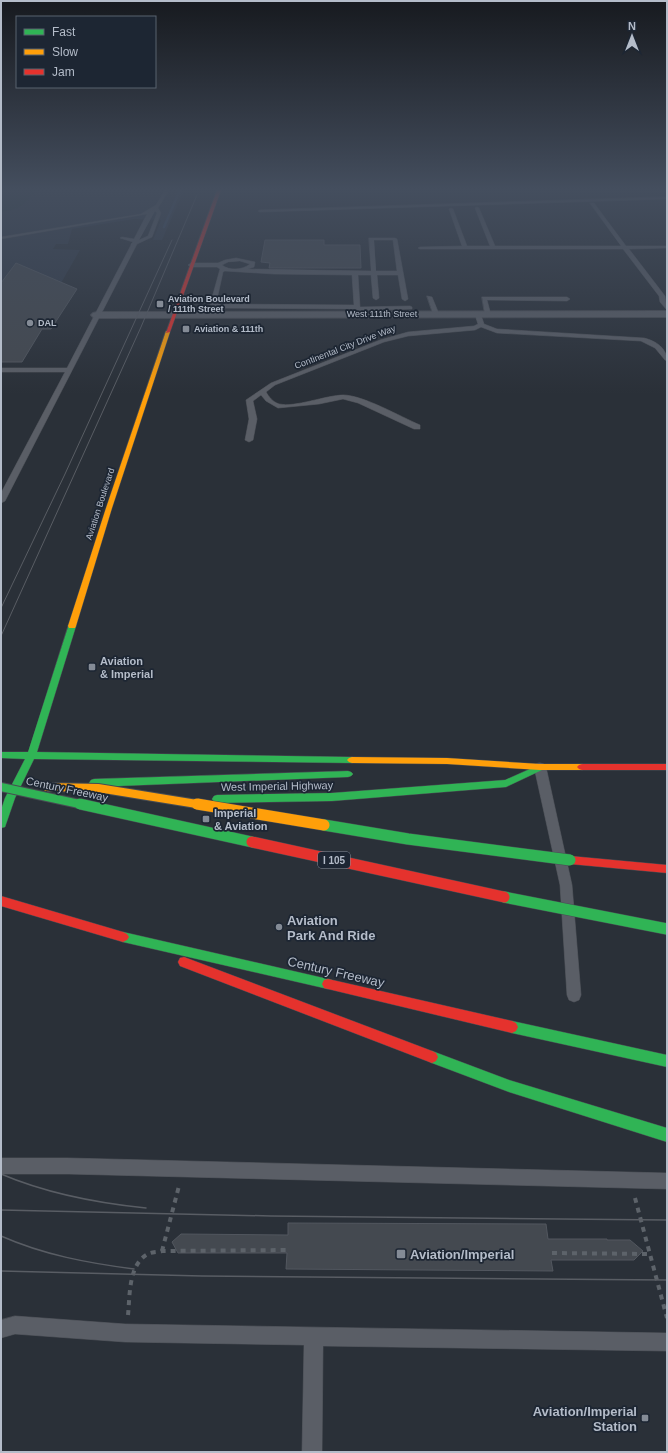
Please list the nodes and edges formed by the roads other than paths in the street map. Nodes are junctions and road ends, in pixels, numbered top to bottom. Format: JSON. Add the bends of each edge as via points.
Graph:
{"nodes":[{"id":1,"x":126,"y":258,"type":"edge"},
{"id":2,"x":194,"y":258,"type":"edge"},
{"id":3,"x":373,"y":258,"type":"edge"},
{"id":4,"x":398,"y":258,"type":"edge"},
{"id":5,"x":632,"y":258,"type":"edge"},
{"id":6,"x":191,"y":265,"type":"junction"},
{"id":7,"x":222,"y":267,"type":"junction"},
{"id":8,"x":242,"y":270,"type":"junction"},
{"id":9,"x":355,"y":273,"type":"junction"},
{"id":10,"x":374,"y":273,"type":"junction"},
{"id":11,"x":400,"y":273,"type":"junction"},
{"id":12,"x":429,"y":297,"type":"dead end"},
{"id":13,"x":376,"y":298,"type":"dead end"},
{"id":14,"x":405,"y":299,"type":"dead end"},
{"id":15,"x":567,"y":299,"type":"dead end"},
{"id":16,"x":410,"y":308,"type":"dead end"},
{"id":17,"x":667,"y":308,"type":"edge"},
{"id":18,"x":357,"y":310,"type":"junction"},
{"id":19,"x":436,"y":314,"type":"junction"},
{"id":20,"x":667,"y":314,"type":"edge"},
{"id":21,"x":97,"y":315,"type":"junction"},
{"id":22,"x":174,"y":315,"type":"junction"},
{"id":23,"x":482,"y":318,"type":"junction"},
{"id":24,"x":667,"y":359,"type":"edge"},
{"id":25,"x":1,"y":370,"type":"edge"},
{"id":26,"x":68,"y":370,"type":"junction"},
{"id":27,"x":262,"y":391,"type":"junction"},
{"id":28,"x":417,"y":427,"type":"dead end"},
{"id":29,"x":249,"y":440,"type":"dead end"},
{"id":30,"x":1,"y":501,"type":"edge"},
{"id":31,"x":1,"y":755,"type":"edge"},
{"id":32,"x":31,"y":756,"type":"junction"},
{"id":33,"x":447,"y":761,"type":"junction"},
{"id":34,"x":667,"y":767,"type":"edge"},
{"id":35,"x":540,"y":768,"type":"junction"},
{"id":36,"x":415,"y":770,"type":"dead end"},
{"id":37,"x":361,"y":774,"type":"dead end"},
{"id":38,"x":1,"y":786,"type":"edge"},
{"id":39,"x":5,"y":798,"type":"edge"},
{"id":40,"x":1,"y":824,"type":"edge"},
{"id":41,"x":667,"y":869,"type":"edge"},
{"id":42,"x":1,"y":901,"type":"edge"},
{"id":43,"x":667,"y":929,"type":"edge"},
{"id":44,"x":111,"y":934,"type":"junction"},
{"id":45,"x":574,"y":995,"type":"dead end"},
{"id":46,"x":667,"y":1061,"type":"edge"},
{"id":47,"x":667,"y":1135,"type":"edge"},
{"id":48,"x":1,"y":1166,"type":"edge"},
{"id":49,"x":667,"y":1181,"type":"edge"},
{"id":50,"x":1,"y":1329,"type":"edge"},
{"id":51,"x":314,"y":1336,"type":"junction"},
{"id":52,"x":667,"y":1342,"type":"edge"},
{"id":53,"x":312,"y":1452,"type":"edge"}],
"edges":[{"from":1,"to":21,"type":"lane"},
{"from":2,"to":6,"type":"main road","name":"Aviation Boulevard"},
{"from":3,"to":10,"type":"lane"},
{"from":4,"to":11,"type":"lane"},
{"from":5,"to":17,"type":"lane","via":[[662,296]]},
{"from":6,"to":7,"type":"lane"},
{"from":6,"to":22,"type":"main road","name":"Aviation Boulevard"},
{"from":7,"to":8,"type":"lane"},
{"from":7,"to":8,"type":"lane","via":[[223,262],[233,260],[253,263]]},
{"from":7,"to":18,"type":"lane","via":[[212,305],[215,306]]},
{"from":8,"to":9,"type":"lane"},
{"from":9,"to":10,"type":"lane"},
{"from":9,"to":18,"type":"lane"},
{"from":10,"to":11,"type":"lane"},
{"from":10,"to":13,"type":"lane"},
{"from":11,"to":14,"type":"lane"},
{"from":12,"to":19,"type":"lane"},
{"from":15,"to":23,"type":"lane","via":[[484,298]]},
{"from":16,"to":18,"type":"lane"},
{"from":18,"to":19,"type":"street","name":"West 111th Street"},
{"from":18,"to":22,"type":"street","name":"West 111th Street"},
{"from":19,"to":23,"type":"street","name":"West 111th Street"},
{"from":20,"to":23,"type":"street","name":"West 111th Street"},
{"from":21,"to":22,"type":"street","name":"West 111th Street"},
{"from":21,"to":26,"type":"lane"},
{"from":22,"to":32,"type":"main road","name":"Aviation Boulevard","via":[[109,508]]},
{"from":23,"to":24,"type":"lane","via":[[489,329],[497,331],[642,339],[657,346]]},
{"from":23,"to":27,"type":"lane","name":"Continental City Drive Way","via":[[475,328],[408,334],[388,339],[273,384]]},
{"from":25,"to":26,"type":"lane"},
{"from":26,"to":30,"type":"lane"},
{"from":27,"to":28,"type":"lane","via":[[268,400],[278,406],[343,397],[360,401]]},
{"from":27,"to":29,"type":"lane","name":"Continental City Drive Way","via":[[249,400],[253,419]]},
{"from":31,"to":32,"type":"main road","name":"West Imperial Highway"},
{"from":32,"to":33,"type":"main road","name":"West Imperial Highway"},
{"from":32,"to":39,"type":"main road","name":"Aviation Boulevard"},
{"from":33,"to":35,"type":"main road","name":"West Imperial Highway"},
{"from":33,"to":36,"type":"main road"},
{"from":34,"to":35,"type":"main road","name":"West Imperial Highway"},
{"from":35,"to":39,"type":"main road","name":"West Imperial Highway","via":[[506,783],[332,797],[150,801]]},
{"from":35,"to":45,"type":"lane","via":[[566,885]]},
{"from":37,"to":39,"type":"main road","via":[[40,785]]},
{"from":38,"to":41,"type":"main road","bridge":true,"via":[[98,788],[408,840]]},
{"from":38,"to":43,"type":"main road","name":"Century Freeway","number":"I 105","bridge":true,"via":[[556,909]]},
{"from":39,"to":40,"type":"main road","name":"Aviation Boulevard"},
{"from":42,"to":44,"type":"main road","name":"Century Freeway"},
{"from":44,"to":46,"type":"main road","name":"Century Freeway","via":[[522,1030]]},
{"from":44,"to":47,"type":"main road","via":[[509,1086]]},
{"from":48,"to":49,"type":"lane","via":[[184,1168]]},
{"from":50,"to":51,"type":"lane","via":[[15,1325],[125,1333]]},
{"from":51,"to":52,"type":"lane"},
{"from":51,"to":53,"type":"lane"}]}
